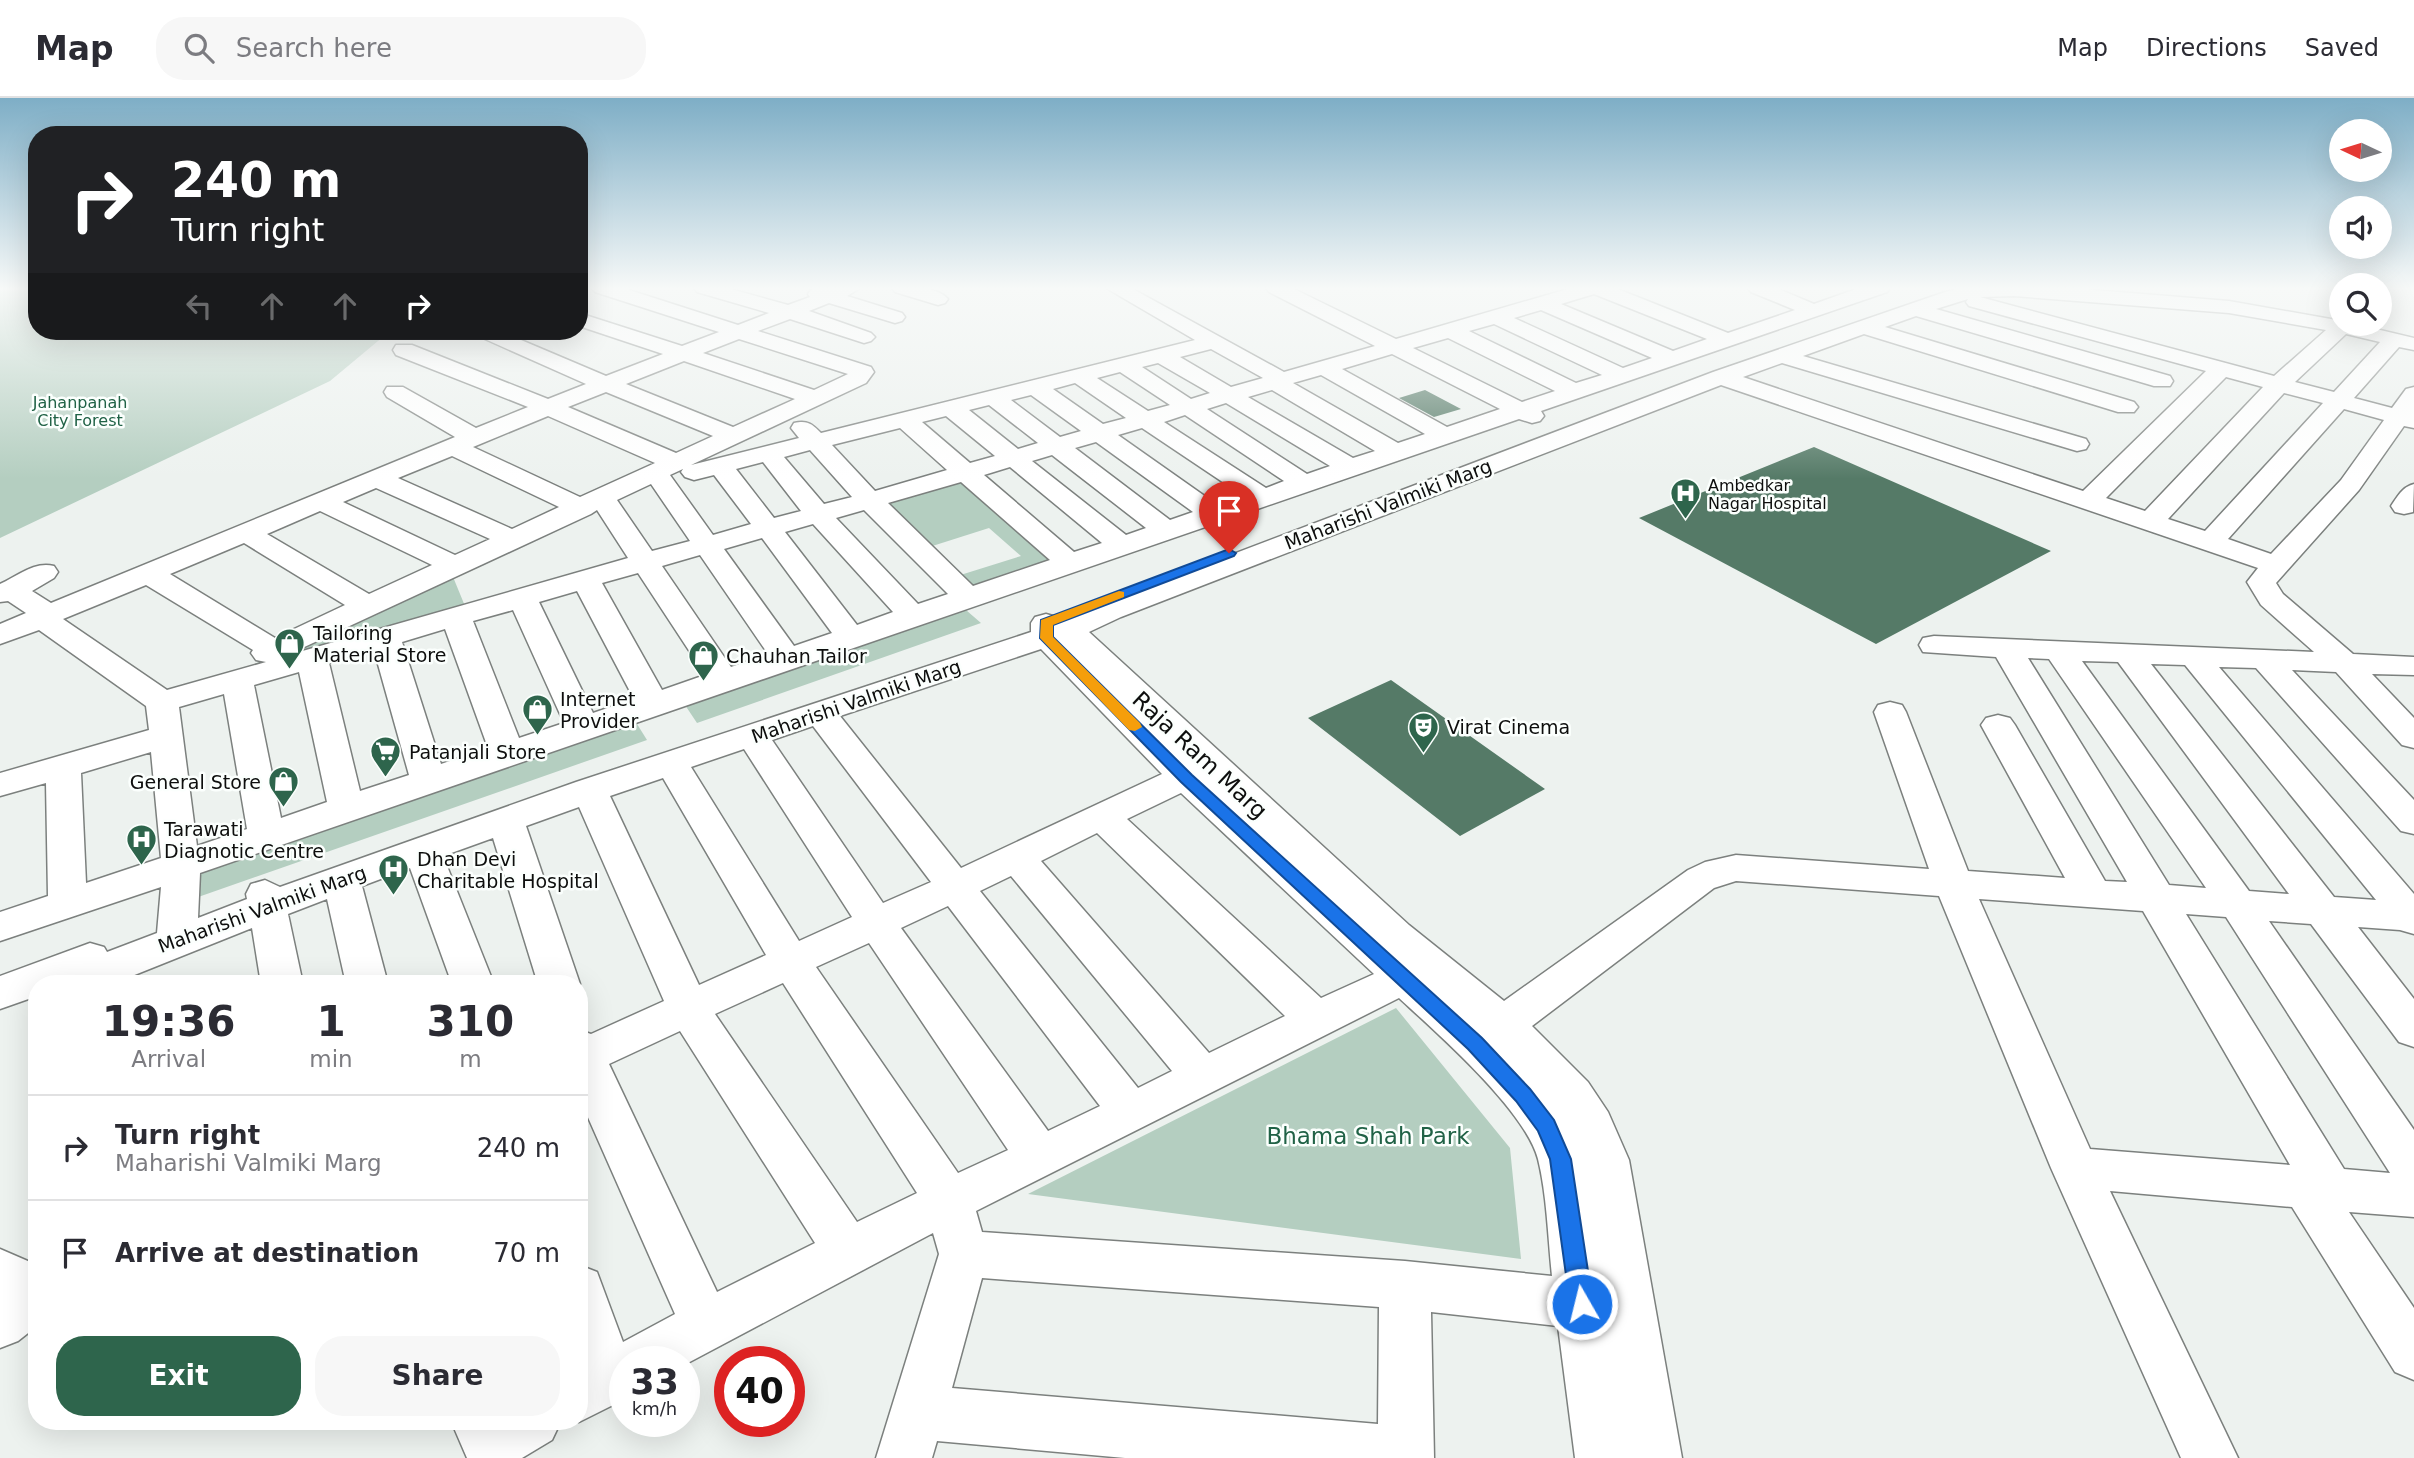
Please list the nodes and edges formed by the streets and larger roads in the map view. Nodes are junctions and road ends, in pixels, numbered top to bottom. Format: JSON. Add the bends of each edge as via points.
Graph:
{"nodes":[{"id":1,"x":408,"y":351,"type":"edge"},
{"id":2,"x":529,"y":351,"type":"edge"},
{"id":3,"x":675,"y":351,"type":"edge"},
{"id":4,"x":689,"y":351,"type":"edge"},
{"id":5,"x":796,"y":351,"type":"edge"},
{"id":6,"x":1175,"y":351,"type":"edge"},
{"id":7,"x":1230,"y":351,"type":"edge"},
{"id":8,"x":1376,"y":351,"type":"edge"},
{"id":9,"x":1400,"y":351,"type":"edge"},
{"id":10,"x":1493,"y":351,"type":"edge"},
{"id":11,"x":1570,"y":351,"type":"edge"},
{"id":12,"x":1655,"y":351,"type":"edge"},
{"id":13,"x":1697,"y":351,"type":"edge"},
{"id":14,"x":1779,"y":351,"type":"edge"},
{"id":15,"x":1795,"y":351,"type":"edge"},
{"id":16,"x":1836,"y":351,"type":"edge"},
{"id":17,"x":1944,"y":351,"type":"edge"},
{"id":18,"x":2061,"y":351,"type":"edge"},
{"id":19,"x":2163,"y":351,"type":"edge"},
{"id":20,"x":2314,"y":351,"type":"edge"},
{"id":21,"x":2395,"y":351,"type":"edge"},
{"id":22,"x":682,"y":354,"type":"junction"},
{"id":23,"x":1161,"y":355,"type":"junction"},
{"id":24,"x":1781,"y":356,"type":"junction"},
{"id":25,"x":1673,"y":359,"type":"junction"},
{"id":26,"x":2190,"y":360,"type":"junction"},
{"id":27,"x":1124,"y":365,"type":"junction"},
{"id":28,"x":1322,"y":368,"type":"junction"},
{"id":29,"x":2221,"y":369,"type":"junction"},
{"id":30,"x":1079,"y":376,"type":"junction"},
{"id":31,"x":1623,"y":376,"type":"junction"},
{"id":32,"x":1721,"y":377,"type":"junction"},
{"id":33,"x":1277,"y":380,"type":"junction"},
{"id":34,"x":2162,"y":381,"type":"junction"},
{"id":35,"x":605,"y":384,"type":"junction"},
{"id":36,"x":2279,"y":384,"type":"junction"},
{"id":37,"x":1035,"y":387,"type":"junction"},
{"id":38,"x":395,"y":392,"type":"dead end"},
{"id":39,"x":1576,"y":392,"type":"junction"},
{"id":40,"x":1226,"y":394,"type":"junction"},
{"id":41,"x":2414,"y":394,"type":"edge"},
{"id":42,"x":993,"y":397,"type":"junction"},
{"id":43,"x":815,"y":398,"type":"junction"},
{"id":44,"x":2339,"y":400,"type":"junction"},
{"id":45,"x":1187,"y":406,"type":"junction"},
{"id":46,"x":548,"y":407,"type":"junction"},
{"id":47,"x":2126,"y":407,"type":"junction"},
{"id":48,"x":951,"y":408,"type":"junction"},
{"id":49,"x":2032,"y":408,"type":"dead end"},
{"id":50,"x":788,"y":411,"type":"junction"},
{"id":51,"x":1520,"y":411,"type":"junction"},
{"id":52,"x":2406,"y":418,"type":"edge"},
{"id":53,"x":904,"y":419,"type":"junction"},
{"id":54,"x":1144,"y":419,"type":"junction"},
{"id":55,"x":1097,"y":432,"type":"junction"},
{"id":56,"x":1565,"y":432,"type":"junction"},
{"id":57,"x":734,"y":436,"type":"junction"},
{"id":58,"x":1446,"y":436,"type":"junction"},
{"id":59,"x":464,"y":442,"type":"junction"},
{"id":60,"x":814,"y":442,"type":"junction"},
{"id":61,"x":2077,"y":444,"type":"junction"},
{"id":62,"x":1054,"y":445,"type":"junction"},
{"id":63,"x":768,"y":453,"type":"junction"},
{"id":64,"x":1397,"y":453,"type":"junction"},
{"id":65,"x":1013,"y":457,"type":"junction"},
{"id":66,"x":720,"y":466,"type":"junction"},
{"id":67,"x":1351,"y":468,"type":"junction"},
{"id":68,"x":2043,"y":468,"type":"junction"},
{"id":69,"x":669,"y":471,"type":"junction"},
{"id":70,"x":965,"y":472,"type":"junction"},
{"id":71,"x":377,"y":479,"type":"junction"},
{"id":72,"x":1306,"y":484,"type":"junction"},
{"id":73,"x":1264,"y":498,"type":"junction"},
{"id":74,"x":601,"y":499,"type":"junction"},
{"id":75,"x":869,"y":500,"type":"junction"},
{"id":76,"x":2088,"y":501,"type":"junction"},
{"id":77,"x":322,"y":502,"type":"junction"},
{"id":78,"x":818,"y":514,"type":"junction"},
{"id":79,"x":1214,"y":515,"type":"junction"},
{"id":80,"x":2150,"y":522,"type":"junction"},
{"id":81,"x":767,"y":527,"type":"junction"},
{"id":82,"x":1167,"y":531,"type":"junction"},
{"id":83,"x":247,"y":533,"type":"junction"},
{"id":84,"x":513,"y":539,"type":"junction"},
{"id":85,"x":2210,"y":542,"type":"junction"},
{"id":86,"x":706,"y":545,"type":"junction"},
{"id":87,"x":1124,"y":546,"type":"junction"},
{"id":88,"x":645,"y":562,"type":"junction"},
{"id":89,"x":1072,"y":564,"type":"junction"},
{"id":90,"x":2277,"y":565,"type":"junction"},
{"id":91,"x":456,"y":566,"type":"junction"},
{"id":92,"x":44,"y":572,"type":"dead end"},
{"id":93,"x":149,"y":574,"type":"junction"},
{"id":94,"x":586,"y":580,"type":"junction"},
{"id":95,"x":5,"y":592,"type":"edge"},
{"id":96,"x":522,"y":598,"type":"junction"},
{"id":97,"x":970,"y":598,"type":"junction"},
{"id":98,"x":369,"y":607,"type":"junction"},
{"id":99,"x":456,"y":617,"type":"junction"},
{"id":100,"x":914,"y":617,"type":"junction"},
{"id":101,"x":47,"y":618,"type":"junction"},
{"id":102,"x":1054,"y":630,"type":"junction"},
{"id":103,"x":0,"y":635,"type":"edge"},
{"id":104,"x":385,"y":637,"type":"junction"},
{"id":105,"x":852,"y":639,"type":"junction"},
{"id":106,"x":1934,"y":645,"type":"dead end"},
{"id":107,"x":2007,"y":649,"type":"junction"},
{"id":108,"x":274,"y":650,"type":"junction"},
{"id":109,"x":2059,"y":651,"type":"junction"},
{"id":110,"x":2128,"y":655,"type":"junction"},
{"id":111,"x":312,"y":658,"type":"junction"},
{"id":112,"x":2195,"y":658,"type":"junction"},
{"id":113,"x":788,"y":660,"type":"junction"},
{"id":114,"x":2265,"y":660,"type":"junction"},
{"id":115,"x":2344,"y":663,"type":"junction"},
{"id":116,"x":2414,"y":666,"type":"edge"},
{"id":117,"x":725,"y":681,"type":"junction"},
{"id":118,"x":226,"y":683,"type":"junction"},
{"id":119,"x":654,"y":706,"type":"junction"},
{"id":120,"x":1890,"y":712,"type":"dead end"},
{"id":121,"x":820,"y":713,"type":"junction"},
{"id":122,"x":164,"y":719,"type":"junction"},
{"id":123,"x":1998,"y":725,"type":"dead end"},
{"id":124,"x":584,"y":729,"type":"junction"},
{"id":125,"x":752,"y":736,"type":"junction"},
{"id":126,"x":2414,"y":738,"type":"edge"},
{"id":127,"x":508,"y":755,"type":"junction"},
{"id":128,"x":672,"y":764,"type":"junction"},
{"id":129,"x":63,"y":767,"type":"junction"},
{"id":130,"x":1198,"y":771,"type":"junction"},
{"id":131,"x":429,"y":782,"type":"junction"},
{"id":132,"x":0,"y":785,"type":"edge"},
{"id":133,"x":589,"y":790,"type":"junction"},
{"id":134,"x":347,"y":810,"type":"junction"},
{"id":135,"x":1102,"y":817,"type":"junction"},
{"id":136,"x":506,"y":820,"type":"junction"},
{"id":137,"x":2414,"y":822,"type":"edge"},
{"id":138,"x":267,"y":837,"type":"junction"},
{"id":139,"x":422,"y":850,"type":"junction"},
{"id":140,"x":1016,"y":857,"type":"junction"},
{"id":141,"x":181,"y":866,"type":"junction"},
{"id":142,"x":341,"y":879,"type":"junction"},
{"id":143,"x":1954,"y":885,"type":"junction"},
{"id":144,"x":957,"y":886,"type":"junction"},
{"id":145,"x":2093,"y":894,"type":"junction"},
{"id":146,"x":2155,"y":899,"type":"junction"},
{"id":147,"x":266,"y":900,"type":"junction"},
{"id":148,"x":68,"y":905,"type":"junction"},
{"id":149,"x":2238,"y":905,"type":"junction"},
{"id":150,"x":2323,"y":911,"type":"junction"},
{"id":151,"x":2413,"y":918,"type":"edge"},
{"id":152,"x":876,"y":923,"type":"junction"},
{"id":153,"x":0,"y":928,"type":"edge"},
{"id":154,"x":178,"y":932,"type":"junction"},
{"id":155,"x":791,"y":962,"type":"junction"},
{"id":156,"x":1415,"y":972,"type":"junction"},
{"id":157,"x":53,"y":975,"type":"edge"},
{"id":158,"x":87,"y":975,"type":"edge"},
{"id":159,"x":280,"y":975,"type":"edge"},
{"id":160,"x":366,"y":975,"type":"edge"},
{"id":161,"x":470,"y":975,"type":"edge"},
{"id":162,"x":556,"y":975,"type":"edge"},
{"id":163,"x":28,"y":983,"type":"edge"},
{"id":164,"x":0,"y":993,"type":"edge"},
{"id":165,"x":28,"y":1000,"type":"edge"},
{"id":166,"x":688,"y":1008,"type":"junction"},
{"id":167,"x":0,"y":1011,"type":"edge"},
{"id":168,"x":1317,"y":1020,"type":"junction"},
{"id":169,"x":2414,"y":1030,"type":"edge"},
{"id":170,"x":1489,"y":1035,"type":"junction"},
{"id":171,"x":588,"y":1051,"type":"edge"},
{"id":172,"x":588,"y":1071,"type":"edge"},
{"id":173,"x":1203,"y":1077,"type":"junction"},
{"id":174,"x":1131,"y":1113,"type":"junction"},
{"id":175,"x":1039,"y":1156,"type":"junction"},
{"id":176,"x":2075,"y":1168,"type":"junction"},
{"id":177,"x":2414,"y":1169,"type":"edge"},
{"id":178,"x":2318,"y":1188,"type":"junction"},
{"id":179,"x":2414,"y":1196,"type":"edge"},
{"id":180,"x":948,"y":1199,"type":"junction"},
{"id":181,"x":848,"y":1251,"type":"junction"},
{"id":182,"x":964,"y":1254,"type":"junction"},
{"id":183,"x":0,"y":1272,"type":"edge"},
{"id":184,"x":1405,"y":1285,"type":"junction"},
{"id":185,"x":28,"y":1288,"type":"edge"},
{"id":186,"x":28,"y":1300,"type":"edge"},
{"id":187,"x":1582,"y":1304,"type":"junction"},
{"id":188,"x":1631,"y":1309,"type":"junction"},
{"id":189,"x":588,"y":1312,"type":"edge"},
{"id":190,"x":0,"y":1323,"type":"edge"},
{"id":191,"x":706,"y":1324,"type":"junction"},
{"id":192,"x":667,"y":1346,"type":"edge"},
{"id":193,"x":2414,"y":1354,"type":"edge"},
{"id":194,"x":609,"y":1366,"type":"edge"},
{"id":195,"x":911,"y":1435,"type":"edge"},
{"id":196,"x":1406,"y":1457,"type":"edge"},
{"id":197,"x":1603,"y":1458,"type":"edge"},
{"id":198,"x":1654,"y":1458,"type":"edge"},
{"id":199,"x":2210,"y":1458,"type":"edge"}],
"edges":[{"from":1,"to":46,"type":"street"},
{"from":2,"to":35,"type":"street"},
{"from":3,"to":22,"type":"street"},
{"from":4,"to":22,"type":"street"},
{"from":5,"to":43,"type":"street","via":[[863,372]]},
{"from":6,"to":23,"type":"street"},
{"from":7,"to":33,"type":"street"},
{"from":8,"to":28,"type":"street"},
{"from":9,"to":51,"type":"street"},
{"from":10,"to":39,"type":"street"},
{"from":11,"to":31,"type":"street"},
{"from":12,"to":25,"type":"street"},
{"from":13,"to":25,"type":"street"},
{"from":14,"to":56,"type":"street","name":"Maharishi Valmiki Marg"},
{"from":15,"to":24,"type":"street","name":"Maharishi Valmiki Marg"},
{"from":16,"to":49,"type":"street"},
{"from":17,"to":47,"type":"street"},
{"from":18,"to":34,"type":"street"},
{"from":19,"to":26,"type":"street"},
{"from":20,"to":36,"type":"street"},
{"from":21,"to":44,"type":"street"},
{"from":22,"to":35,"type":"street"},
{"from":22,"to":43,"type":"street"},
{"from":23,"to":27,"type":"street"},
{"from":23,"to":40,"type":"street"},
{"from":24,"to":32,"type":"street","name":"Maharishi Valmiki Marg"},
{"from":24,"to":61,"type":"street"},
{"from":25,"to":31,"type":"street"},
{"from":26,"to":29,"type":"street"},
{"from":26,"to":34,"type":"street"},
{"from":27,"to":30,"type":"street"},
{"from":27,"to":45,"type":"street"},
{"from":28,"to":33,"type":"street"},
{"from":28,"to":58,"type":"street"},
{"from":29,"to":36,"type":"street"},
{"from":29,"to":76,"type":"street"},
{"from":30,"to":37,"type":"street"},
{"from":30,"to":54,"type":"street"},
{"from":31,"to":39,"type":"street"},
{"from":32,"to":56,"type":"street","name":"Maharishi Valmiki Marg"},
{"from":32,"to":68,"type":"street"},
{"from":33,"to":40,"type":"street"},
{"from":33,"to":64,"type":"street"},
{"from":34,"to":47,"type":"street"},
{"from":35,"to":46,"type":"street"},
{"from":35,"to":57,"type":"street"},
{"from":36,"to":44,"type":"street"},
{"from":36,"to":80,"type":"street"},
{"from":37,"to":42,"type":"street"},
{"from":37,"to":55,"type":"street"},
{"from":38,"to":59,"type":"street"},
{"from":39,"to":51,"type":"street"},
{"from":40,"to":45,"type":"street"},
{"from":40,"to":67,"type":"street"},
{"from":41,"to":52,"type":"street"},
{"from":42,"to":48,"type":"street"},
{"from":42,"to":62,"type":"street"},
{"from":43,"to":50,"type":"street"},
{"from":44,"to":52,"type":"street"},
{"from":44,"to":85,"type":"street"},
{"from":45,"to":54,"type":"street"},
{"from":45,"to":72,"type":"street"},
{"from":46,"to":59,"type":"street"},
{"from":46,"to":69,"type":"street"},
{"from":47,"to":61,"type":"street"},
{"from":48,"to":53,"type":"street"},
{"from":48,"to":65,"type":"street"},
{"from":50,"to":57,"type":"street"},
{"from":50,"to":60,"type":"street"},
{"from":51,"to":56,"type":"street"},
{"from":51,"to":58,"type":"street"},
{"from":52,"to":90,"type":"street"},
{"from":53,"to":60,"type":"street"},
{"from":53,"to":70,"type":"street"},
{"from":54,"to":55,"type":"street"},
{"from":54,"to":73,"type":"street"},
{"from":55,"to":62,"type":"street"},
{"from":55,"to":79,"type":"street"},
{"from":56,"to":102,"type":"street","name":"Maharishi Valmiki Marg"},
{"from":57,"to":69,"type":"street"},
{"from":58,"to":64,"type":"street"},
{"from":59,"to":71,"type":"street"},
{"from":59,"to":74,"type":"street"},
{"from":60,"to":63,"type":"street"},
{"from":60,"to":75,"type":"street"},
{"from":61,"to":68,"type":"street"},
{"from":62,"to":65,"type":"street"},
{"from":62,"to":82,"type":"street"},
{"from":63,"to":66,"type":"street"},
{"from":63,"to":78,"type":"street"},
{"from":64,"to":67,"type":"street"},
{"from":65,"to":70,"type":"street"},
{"from":65,"to":87,"type":"street"},
{"from":66,"to":69,"type":"street"},
{"from":66,"to":81,"type":"street"},
{"from":67,"to":72,"type":"street"},
{"from":68,"to":76,"type":"street"},
{"from":69,"to":74,"type":"street"},
{"from":69,"to":86,"type":"street"},
{"from":70,"to":75,"type":"street"},
{"from":70,"to":89,"type":"street"},
{"from":71,"to":77,"type":"street"},
{"from":71,"to":84,"type":"street"},
{"from":72,"to":73,"type":"street"},
{"from":73,"to":79,"type":"street"},
{"from":74,"to":84,"type":"street"},
{"from":74,"to":88,"type":"street"},
{"from":75,"to":78,"type":"street"},
{"from":75,"to":97,"type":"street"},
{"from":76,"to":80,"type":"street"},
{"from":77,"to":83,"type":"street"},
{"from":77,"to":91,"type":"street"},
{"from":78,"to":81,"type":"street"},
{"from":78,"to":100,"type":"street"},
{"from":79,"to":82,"type":"street"},
{"from":80,"to":85,"type":"street"},
{"from":81,"to":86,"type":"street"},
{"from":81,"to":105,"type":"street"},
{"from":82,"to":87,"type":"street"},
{"from":83,"to":93,"type":"street"},
{"from":83,"to":98,"type":"street"},
{"from":84,"to":91,"type":"street"},
{"from":85,"to":90,"type":"street"},
{"from":86,"to":88,"type":"street"},
{"from":86,"to":113,"type":"street"},
{"from":87,"to":89,"type":"street"},
{"from":88,"to":94,"type":"street"},
{"from":88,"to":117,"type":"street"},
{"from":89,"to":97,"type":"street"},
{"from":90,"to":115,"type":"street","via":[[2261,582],[2264,590]]},
{"from":91,"to":98,"type":"street"},
{"from":92,"to":95,"type":"street"},
{"from":93,"to":101,"type":"street"},
{"from":93,"to":108,"type":"street"},
{"from":94,"to":96,"type":"street"},
{"from":94,"to":119,"type":"street"},
{"from":95,"to":101,"type":"street"},
{"from":96,"to":99,"type":"street"},
{"from":96,"to":124,"type":"street"},
{"from":97,"to":100,"type":"street"},
{"from":98,"to":108,"type":"street"},
{"from":99,"to":104,"type":"street"},
{"from":99,"to":127,"type":"street"},
{"from":100,"to":105,"type":"street"},
{"from":101,"to":103,"type":"street"},
{"from":101,"to":122,"type":"street"},
{"from":102,"to":121,"type":"street","name":"Maharishi Valmiki Marg"},
{"from":102,"to":130,"type":"street","name":"Raja Ram Marg"},
{"from":102,"to":147,"type":"street","name":"Maharishi Valmiki Marg"},
{"from":104,"to":111,"type":"street"},
{"from":104,"to":131,"type":"street"},
{"from":105,"to":113,"type":"street"},
{"from":106,"to":107,"type":"street"},
{"from":107,"to":109,"type":"street"},
{"from":107,"to":146,"type":"street"},
{"from":108,"to":118,"type":"street"},
{"from":109,"to":110,"type":"street"},
{"from":109,"to":149,"type":"street"},
{"from":110,"to":112,"type":"street"},
{"from":110,"to":150,"type":"street"},
{"from":111,"to":118,"type":"street"},
{"from":111,"to":134,"type":"street"},
{"from":112,"to":114,"type":"street"},
{"from":112,"to":151,"type":"street"},
{"from":113,"to":117,"type":"street"},
{"from":114,"to":115,"type":"street"},
{"from":114,"to":137,"type":"street"},
{"from":115,"to":116,"type":"street"},
{"from":115,"to":126,"type":"street"},
{"from":117,"to":119,"type":"street"},
{"from":118,"to":122,"type":"street"},
{"from":118,"to":138,"type":"street"},
{"from":119,"to":124,"type":"street"},
{"from":120,"to":143,"type":"street"},
{"from":121,"to":125,"type":"street","name":"Maharishi Valmiki Marg"},
{"from":121,"to":144,"type":"street"},
{"from":122,"to":129,"type":"street"},
{"from":122,"to":141,"type":"street"},
{"from":123,"to":145,"type":"street"},
{"from":124,"to":127,"type":"street"},
{"from":125,"to":128,"type":"street","name":"Maharishi Valmiki Marg"},
{"from":125,"to":152,"type":"street"},
{"from":127,"to":131,"type":"street"},
{"from":128,"to":133,"type":"street","name":"Maharishi Valmiki Marg"},
{"from":128,"to":155,"type":"street"},
{"from":129,"to":132,"type":"street"},
{"from":129,"to":148,"type":"street"},
{"from":130,"to":135,"type":"street"},
{"from":130,"to":156,"type":"street","name":"Raja Ram Marg"},
{"from":131,"to":134,"type":"street"},
{"from":133,"to":136,"type":"street","name":"Maharishi Valmiki Marg"},
{"from":133,"to":166,"type":"street"},
{"from":134,"to":138,"type":"street"},
{"from":135,"to":140,"type":"street"},
{"from":135,"to":168,"type":"street"},
{"from":136,"to":139,"type":"street","name":"Maharishi Valmiki Marg"},
{"from":136,"to":162,"type":"street"},
{"from":138,"to":141,"type":"street"},
{"from":139,"to":142,"type":"street","name":"Maharishi Valmiki Marg"},
{"from":139,"to":161,"type":"street"},
{"from":140,"to":144,"type":"street"},
{"from":140,"to":173,"type":"street"},
{"from":141,"to":148,"type":"street"},
{"from":141,"to":154,"type":"street"},
{"from":142,"to":147,"type":"street","name":"Maharishi Valmiki Marg"},
{"from":142,"to":160,"type":"street"},
{"from":143,"to":145,"type":"street"},
{"from":143,"to":170,"type":"street","via":[[1748,868],[1718,871]]},
{"from":143,"to":176,"type":"street"},
{"from":144,"to":152,"type":"street"},
{"from":144,"to":174,"type":"street"},
{"from":145,"to":146,"type":"street"},
{"from":146,"to":149,"type":"street"},
{"from":146,"to":178,"type":"street"},
{"from":147,"to":154,"type":"street","name":"Maharishi Valmiki Marg"},
{"from":147,"to":159,"type":"street"},
{"from":148,"to":153,"type":"street"},
{"from":149,"to":150,"type":"street"},
{"from":149,"to":177,"type":"street"},
{"from":150,"to":151,"type":"street"},
{"from":150,"to":169,"type":"street"},
{"from":152,"to":155,"type":"street"},
{"from":152,"to":175,"type":"street"},
{"from":154,"to":157,"type":"street","name":"Maharishi Valmiki Marg"},
{"from":154,"to":158,"type":"street","name":"Maharishi Valmiki Marg"},
{"from":155,"to":166,"type":"street"},
{"from":155,"to":180,"type":"street"},
{"from":156,"to":168,"type":"street"},
{"from":156,"to":170,"type":"street","name":"Raja Ram Marg"},
{"from":163,"to":164,"type":"street","name":"Maharishi Valmiki Marg"},
{"from":165,"to":167,"type":"street"},
{"from":166,"to":171,"type":"street"},
{"from":166,"to":181,"type":"street"},
{"from":168,"to":173,"type":"street"},
{"from":170,"to":187,"type":"street","name":"Raja Ram Marg","via":[[1523,1095],[1547,1126],[1561,1159]]},
{"from":170,"to":188,"type":"street","name":"Raja Ram Marg","via":[[1559,1080],[1589,1121],[1606,1160]]},
{"from":172,"to":191,"type":"street"},
{"from":173,"to":174,"type":"street"},
{"from":174,"to":175,"type":"street"},
{"from":175,"to":180,"type":"street"},
{"from":176,"to":178,"type":"street"},
{"from":176,"to":199,"type":"street"},
{"from":178,"to":179,"type":"street"},
{"from":178,"to":193,"type":"street"},
{"from":180,"to":181,"type":"street"},
{"from":180,"to":182,"type":"street"},
{"from":181,"to":191,"type":"street"},
{"from":182,"to":184,"type":"street"},
{"from":182,"to":195,"type":"street"},
{"from":183,"to":185,"type":"street"},
{"from":184,"to":187,"type":"street"},
{"from":184,"to":196,"type":"street"},
{"from":186,"to":190,"type":"street"},
{"from":187,"to":188,"type":"street"},
{"from":187,"to":197,"type":"street","name":"Raja Ram Marg"},
{"from":188,"to":198,"type":"street","name":"Raja Ram Marg"},
{"from":189,"to":194,"type":"street"},
{"from":191,"to":192,"type":"street"},
{"from":195,"to":196,"type":"street"}]}
